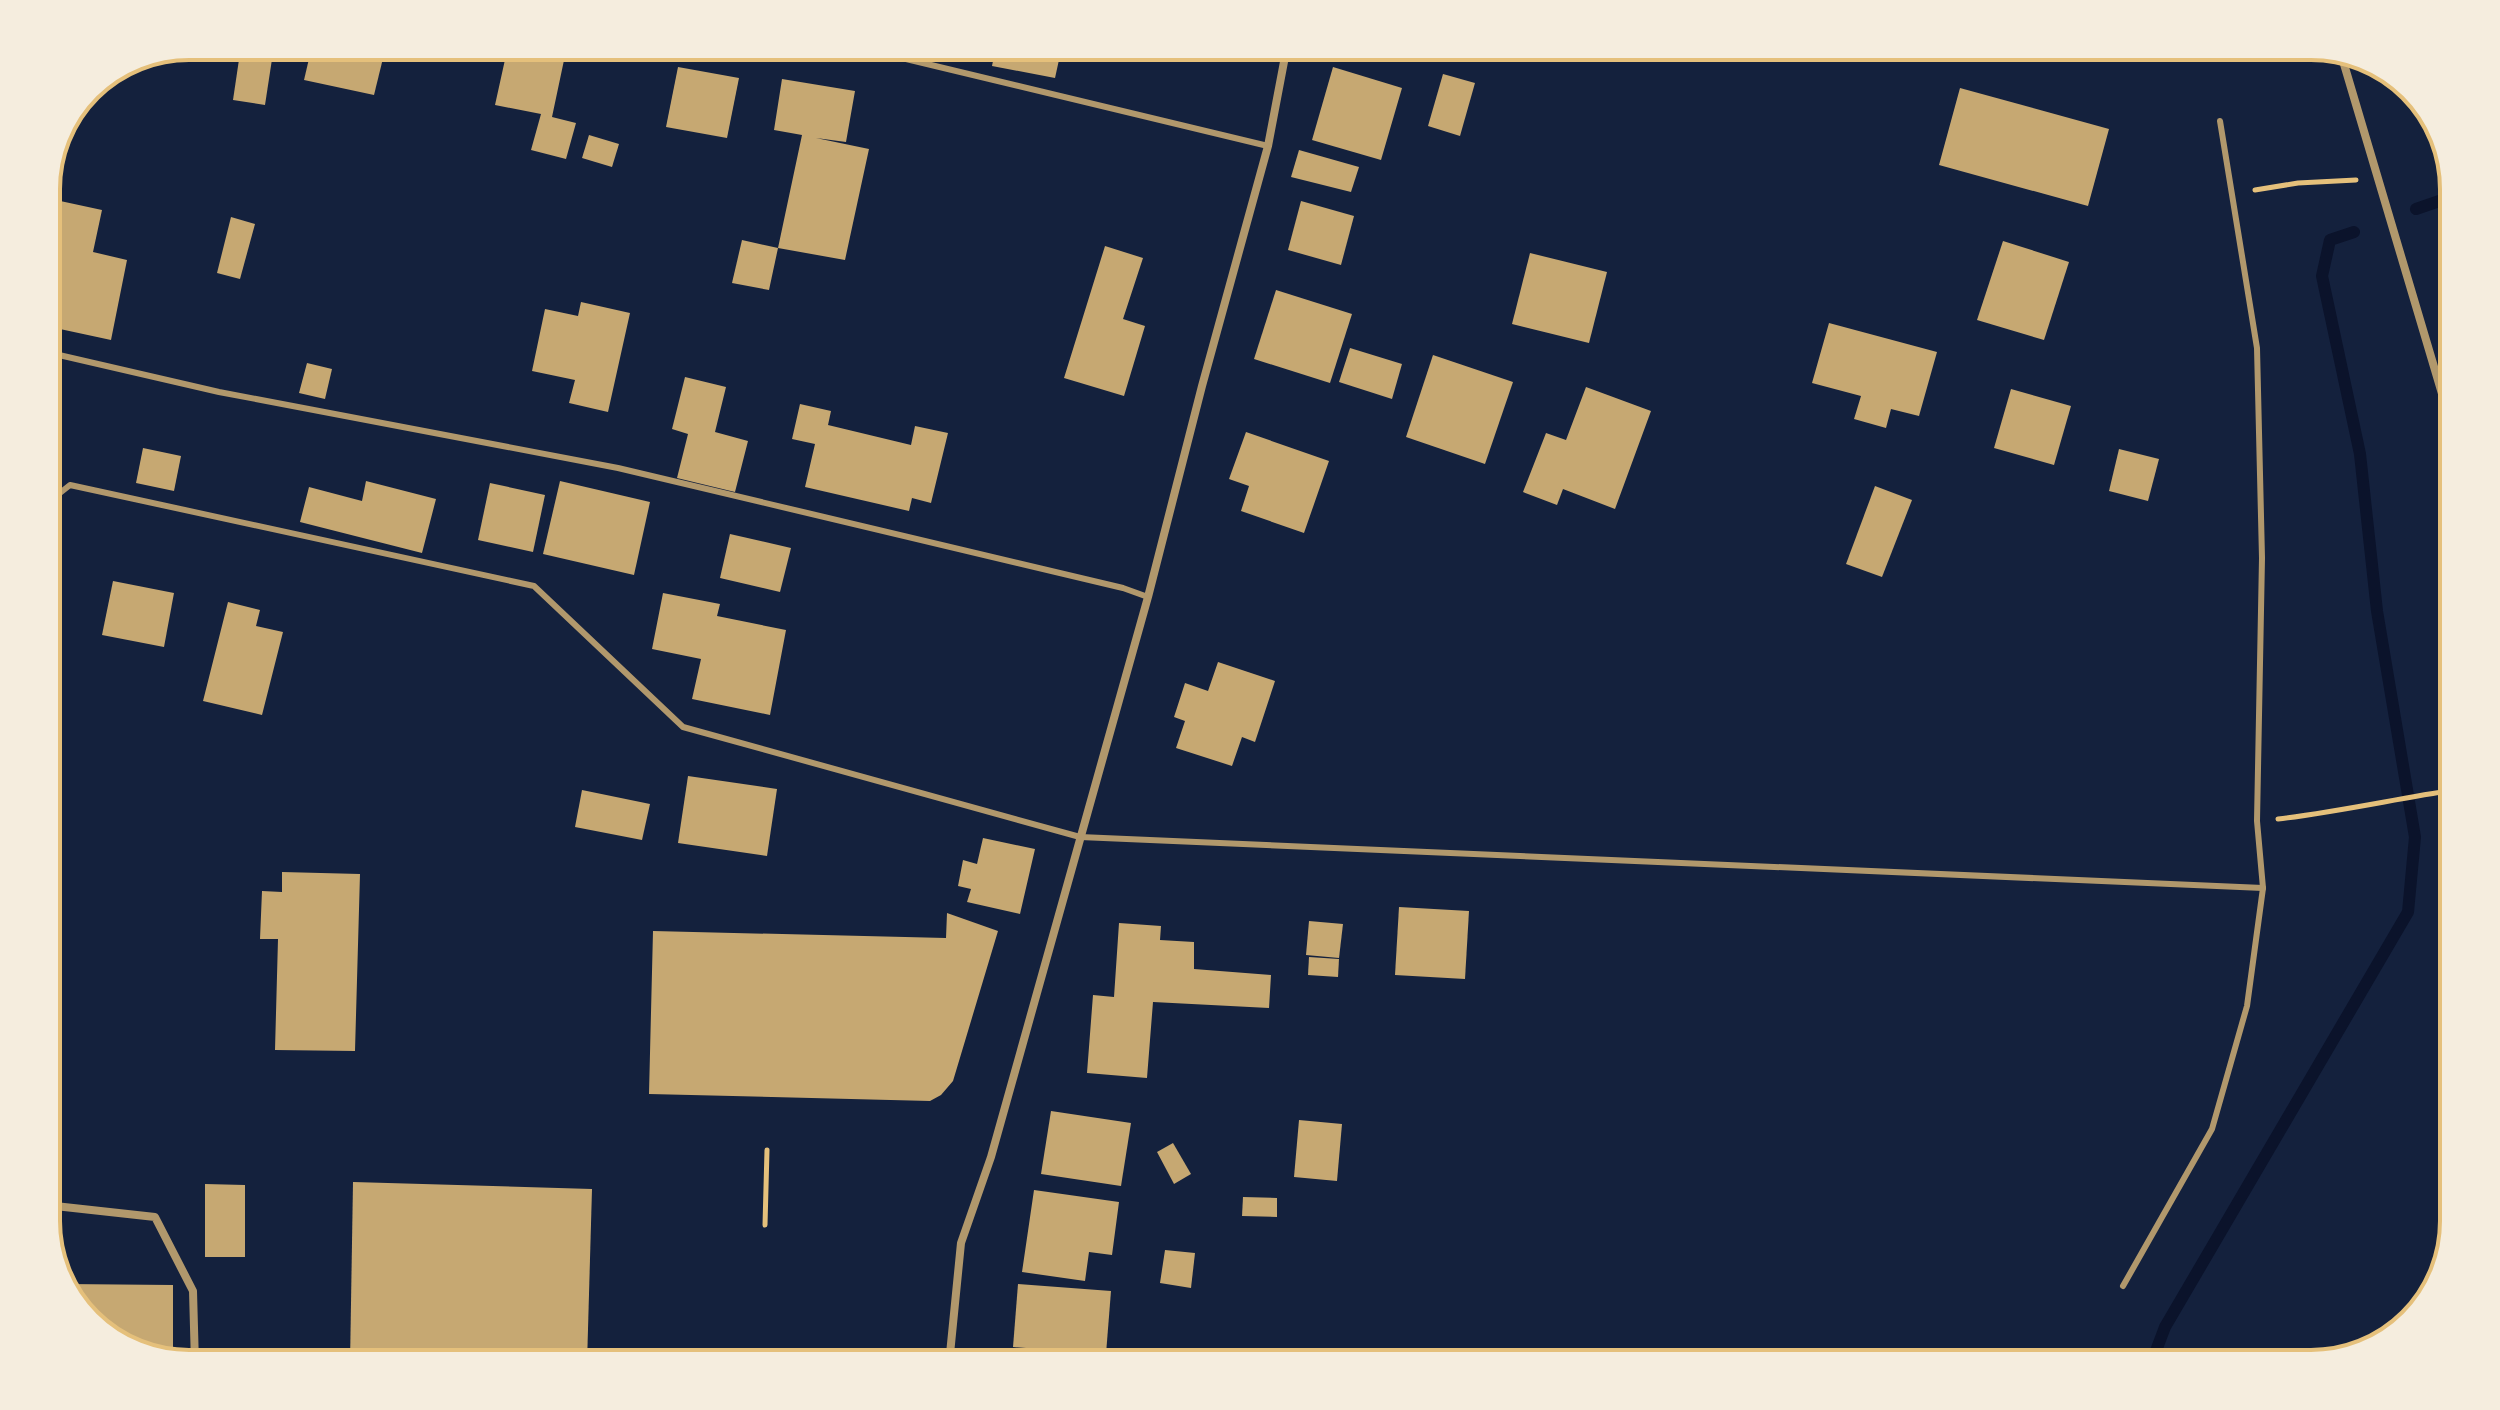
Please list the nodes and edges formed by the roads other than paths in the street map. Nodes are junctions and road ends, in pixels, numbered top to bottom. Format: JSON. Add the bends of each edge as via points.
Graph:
{"nodes":[{"id":1,"x":910,"y":60,"type":"edge"},
{"id":2,"x":1284,"y":60,"type":"edge"},
{"id":3,"x":2344,"y":64,"type":"edge"},
{"id":4,"x":2220,"y":121,"type":"dead end"},
{"id":5,"x":1268,"y":146,"type":"junction"},
{"id":6,"x":60,"y":355,"type":"edge"},
{"id":7,"x":2440,"y":388,"type":"edge"},
{"id":8,"x":60,"y":493,"type":"edge"},
{"id":9,"x":1148,"y":597,"type":"junction"},
{"id":10,"x":1080,"y":837,"type":"junction"},
{"id":11,"x":2263,"y":888,"type":"junction"},
{"id":12,"x":60,"y":1207,"type":"edge"},
{"id":13,"x":2123,"y":1286,"type":"dead end"},
{"id":14,"x":195,"y":1350,"type":"edge"},
{"id":15,"x":950,"y":1350,"type":"edge"}],
"edges":[{"from":1,"to":5,"type":"lane"},
{"from":2,"to":5,"type":"street"},
{"from":3,"to":7,"type":"street"},
{"from":4,"to":11,"type":"lane","via":[[2257,348],[2262,558],[2257,821]]},
{"from":5,"to":9,"type":"street"},
{"from":6,"to":9,"type":"lane","via":[[219,392],[618,468]]},
{"from":8,"to":10,"type":"lane","via":[[70,485],[534,586],[683,727]]},
{"from":9,"to":10,"type":"street"},
{"from":10,"to":11,"type":"lane"},
{"from":10,"to":15,"type":"street","via":[[991,1157],[961,1243]]},
{"from":11,"to":13,"type":"lane","via":[[2247,1006],[2212,1129]]},
{"from":12,"to":14,"type":"street","via":[[155,1217],[193,1291]]}]}
